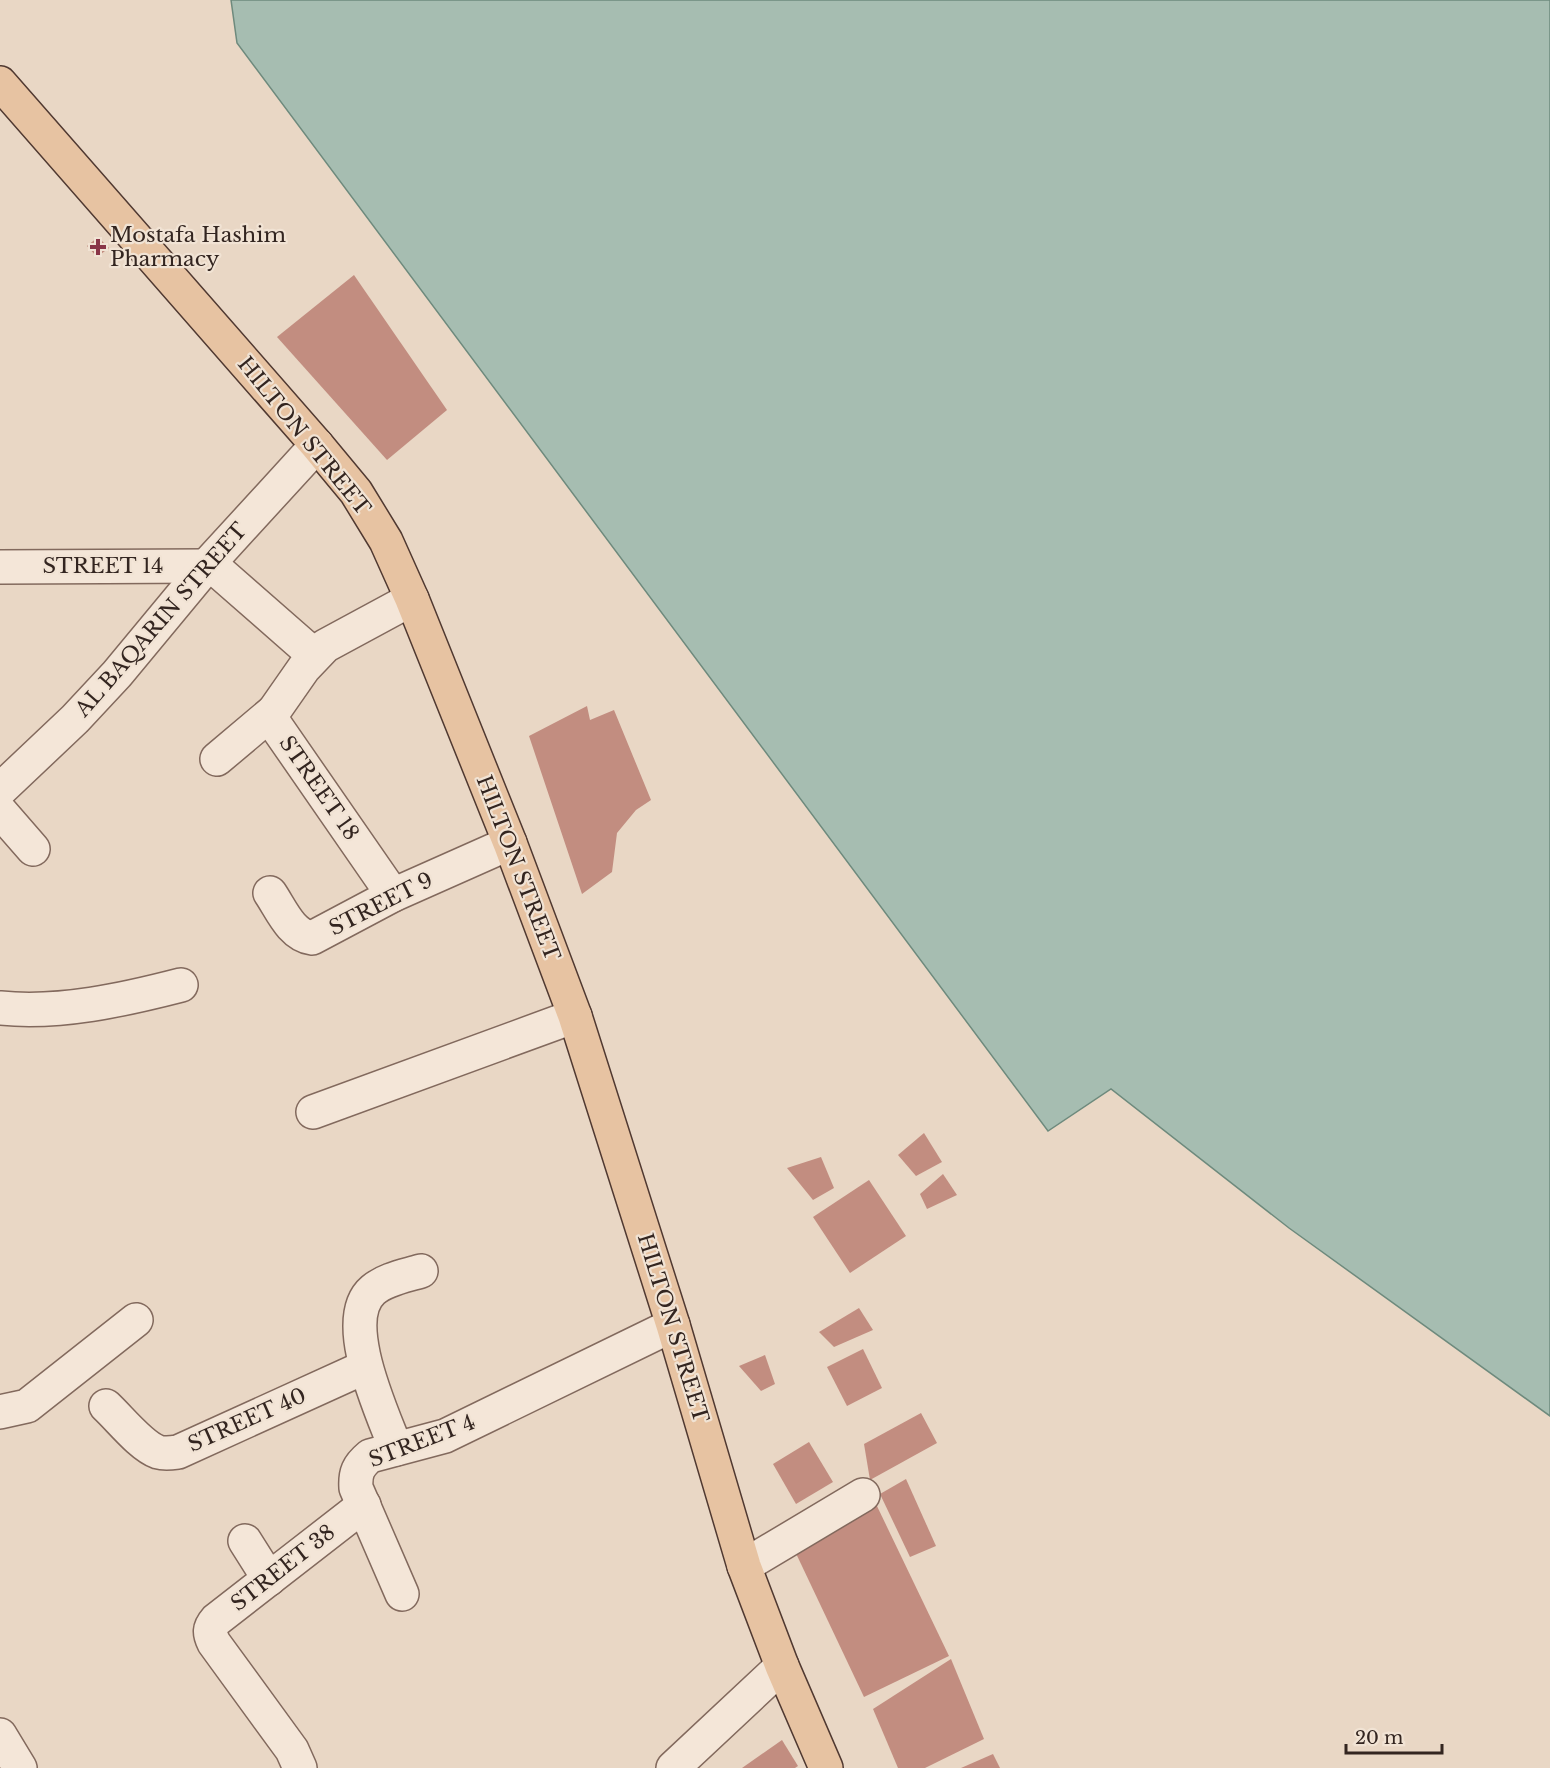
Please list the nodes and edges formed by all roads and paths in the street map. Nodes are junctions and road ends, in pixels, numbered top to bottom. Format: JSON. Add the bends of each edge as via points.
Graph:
{"nodes":[{"id":1,"x":0,"y":83,"type":"edge"},
{"id":2,"x":317,"y":445,"type":"junction"},
{"id":3,"x":208,"y":565,"type":"junction"},
{"id":4,"x":0,"y":567,"type":"edge"},
{"id":5,"x":412,"y":599,"type":"junction"},
{"id":6,"x":314,"y":655,"type":"junction"},
{"id":7,"x":274,"y":711,"type":"junction"},
{"id":8,"x":217,"y":759,"type":"dead end"},
{"id":9,"x":0,"y":790,"type":"edge"},
{"id":10,"x":0,"y":811,"type":"edge"},
{"id":11,"x":510,"y":843,"type":"junction"},
{"id":12,"x":33,"y":849,"type":"dead end"},
{"id":13,"x":270,"y":893,"type":"dead end"},
{"id":14,"x":393,"y":894,"type":"junction"},
{"id":15,"x":181,"y":985,"type":"dead end"},
{"id":16,"x":0,"y":1008,"type":"edge"},
{"id":17,"x":575,"y":1016,"type":"junction"},
{"id":18,"x":313,"y":1112,"type":"dead end"},
{"id":19,"x":421,"y":1271,"type":"dead end"},
{"id":20,"x":136,"y":1320,"type":"dead end"},
{"id":21,"x":674,"y":1325,"type":"junction"},
{"id":22,"x":365,"y":1367,"type":"junction"},
{"id":23,"x":106,"y":1406,"type":"dead end"},
{"id":24,"x":0,"y":1412,"type":"edge"},
{"id":25,"x":396,"y":1449,"type":"junction"},
{"id":26,"x":863,"y":1496,"type":"dead end"},
{"id":27,"x":364,"y":1505,"type":"junction"},
{"id":28,"x":245,"y":1541,"type":"dead end"},
{"id":29,"x":744,"y":1566,"type":"junction"},
{"id":30,"x":269,"y":1579,"type":"junction"},
{"id":31,"x":402,"y":1594,"type":"dead end"},
{"id":32,"x":782,"y":1666,"type":"junction"},
{"id":33,"x":0,"y":1736,"type":"edge"},
{"id":34,"x":20,"y":1768,"type":"edge"},
{"id":35,"x":300,"y":1768,"type":"edge"},
{"id":36,"x":673,"y":1768,"type":"edge"},
{"id":37,"x":826,"y":1768,"type":"edge"}],
"edges":[{"from":1,"to":2,"type":"main road","name":"HILTON STREET"},
{"from":2,"to":3,"type":"street","name":"AL BAQARIN STREET"},
{"from":2,"to":5,"type":"main road","name":"HILTON STREET","via":[[356,492],[386,541]]},
{"from":3,"to":4,"type":"street","name":"STREET 14"},
{"from":3,"to":6,"type":"street"},
{"from":3,"to":9,"type":"street","name":"AL BAQARIN STREET","via":[[103,689]]},
{"from":5,"to":6,"type":"street","name":"STREET 18"},
{"from":5,"to":11,"type":"main road","name":"HILTON STREET"},
{"from":6,"to":7,"type":"street","name":"STREET 18"},
{"from":7,"to":8,"type":"street"},
{"from":7,"to":14,"type":"street","name":"STREET 18","via":[[276,726]]},
{"from":10,"to":12,"type":"street"},
{"from":11,"to":14,"type":"street","name":"STREET 9"},
{"from":11,"to":17,"type":"main road","name":"HILTON STREET"},
{"from":13,"to":14,"type":"street","name":"STREET 9","via":[[297,932],[312,938]]},
{"from":15,"to":16,"type":"street","via":[[50,1009]]},
{"from":17,"to":18,"type":"street"},
{"from":17,"to":21,"type":"main road","name":"HILTON STREET"},
{"from":19,"to":22,"type":"street","via":[[384,1282],[371,1291],[360,1321]]},
{"from":20,"to":24,"type":"street","via":[[27,1406]]},
{"from":21,"to":25,"type":"street","name":"STREET 4","via":[[445,1436]]},
{"from":21,"to":29,"type":"main road","name":"HILTON STREET"},
{"from":22,"to":23,"type":"street","name":"STREET 40","via":[[168,1454],[148,1446]]},
{"from":22,"to":25,"type":"street"},
{"from":25,"to":27,"type":"street","name":"STREET 4","via":[[370,1456],[360,1464],[355,1475],[356,1488]]},
{"from":26,"to":29,"type":"street"},
{"from":27,"to":30,"type":"street","name":"STREET 38"},
{"from":27,"to":31,"type":"street","name":"STREET 4"},
{"from":28,"to":30,"type":"street"},
{"from":29,"to":32,"type":"main road","name":"HILTON STREET"},
{"from":30,"to":35,"type":"street","name":"STREET 38","via":[[216,1620],[210,1635],[292,1750]]},
{"from":32,"to":36,"type":"street"},
{"from":32,"to":37,"type":"main road","name":"HILTON STREET"},
{"from":33,"to":34,"type":"street"}]}
